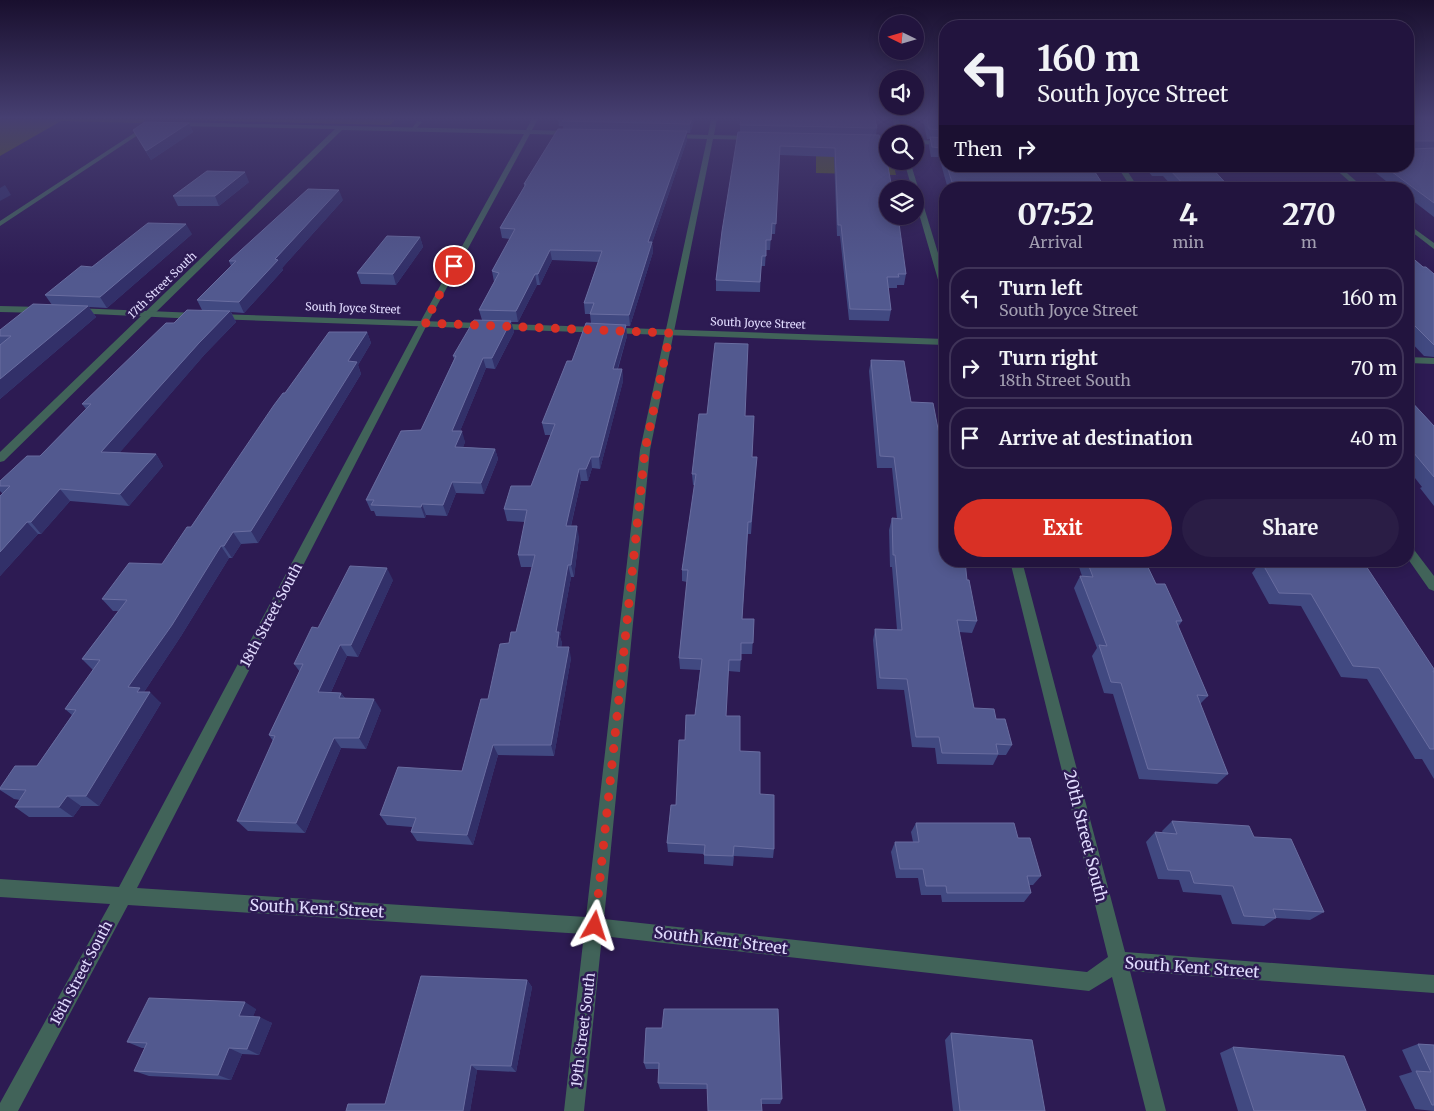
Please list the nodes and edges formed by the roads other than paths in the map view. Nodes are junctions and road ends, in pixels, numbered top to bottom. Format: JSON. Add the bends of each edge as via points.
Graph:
{"nodes":[{"id":1,"x":80,"y":171,"type":"edge"},
{"id":2,"x":296,"y":171,"type":"edge"},
{"id":3,"x":506,"y":171,"type":"edge"},
{"id":4,"x":703,"y":171,"type":"edge"},
{"id":5,"x":910,"y":171,"type":"edge"},
{"id":6,"x":1342,"y":172,"type":"edge"},
{"id":7,"x":1354,"y":182,"type":"edge"},
{"id":8,"x":0,"y":224,"type":"edge"},
{"id":9,"x":1414,"y":231,"type":"edge"},
{"id":10,"x":1434,"y":248,"type":"edge"},
{"id":11,"x":939,"y":270,"type":"edge"},
{"id":12,"x":0,"y":309,"type":"edge"},
{"id":13,"x":148,"y":314,"type":"junction"},
{"id":14,"x":425,"y":323,"type":"junction"},
{"id":15,"x":670,"y":333,"type":"junction"},
{"id":16,"x":939,"y":342,"type":"edge"},
{"id":17,"x":1414,"y":360,"type":"edge"},
{"id":18,"x":1434,"y":361,"type":"edge"},
{"id":19,"x":0,"y":458,"type":"edge"},
{"id":20,"x":1414,"y":558,"type":"edge"},
{"id":21,"x":1018,"y":567,"type":"edge"},
{"id":22,"x":1434,"y":586,"type":"edge"},
{"id":23,"x":0,"y":888,"type":"edge"},
{"id":24,"x":123,"y":896,"type":"junction"},
{"id":25,"x":595,"y":926,"type":"junction"},
{"id":26,"x":1118,"y":961,"type":"junction"},
{"id":27,"x":1434,"y":984,"type":"edge"},
{"id":28,"x":7,"y":1111,"type":"edge"},
{"id":29,"x":574,"y":1111,"type":"edge"},
{"id":30,"x":1156,"y":1111,"type":"edge"}],
"edges":[{"from":1,"to":8,"type":"street"},
{"from":2,"to":13,"type":"street","name":"17th Street South"},
{"from":3,"to":14,"type":"street","name":"18th Street South"},
{"from":4,"to":15,"type":"street","name":"19th Street South"},
{"from":5,"to":11,"type":"street"},
{"from":6,"to":7,"type":"street"},
{"from":9,"to":10,"type":"street"},
{"from":12,"to":13,"type":"street","name":"South Joyce Street"},
{"from":13,"to":14,"type":"street","name":"South Joyce Street"},
{"from":13,"to":19,"type":"street","name":"17th Street South"},
{"from":14,"to":15,"type":"street","name":"South Joyce Street"},
{"from":14,"to":24,"type":"street","name":"18th Street South"},
{"from":15,"to":16,"type":"street","name":"South Joyce Street"},
{"from":15,"to":25,"type":"street","name":"19th Street South","via":[[644,459]]},
{"from":17,"to":18,"type":"street"},
{"from":20,"to":22,"type":"street"},
{"from":21,"to":26,"type":"street","name":"20th Street South"},
{"from":23,"to":24,"type":"street","name":"South Kent Street"},
{"from":24,"to":25,"type":"street","name":"South Kent Street"},
{"from":24,"to":28,"type":"street","name":"18th Street South"},
{"from":25,"to":26,"type":"street","name":"South Kent Street","via":[[1089,982]]},
{"from":25,"to":29,"type":"street","name":"19th Street South"},
{"from":26,"to":27,"type":"street","name":"South Kent Street"},
{"from":26,"to":30,"type":"street","name":"20th Street South"}]}
